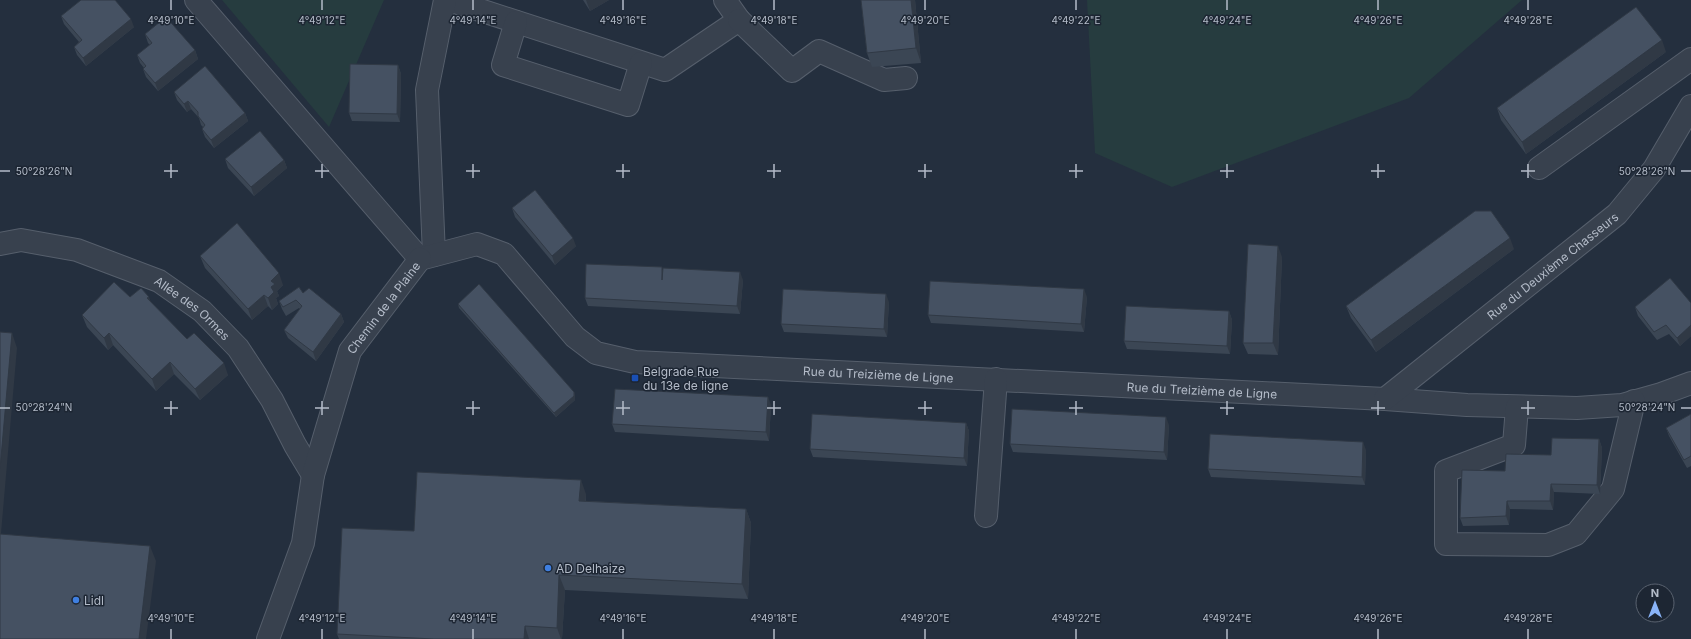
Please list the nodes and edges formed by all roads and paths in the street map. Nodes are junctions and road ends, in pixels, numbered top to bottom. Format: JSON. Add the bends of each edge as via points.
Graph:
{"nodes":[{"id":1,"x":196,"y":0,"type":"edge"},
{"id":2,"x":445,"y":0,"type":"edge"},
{"id":3,"x":449,"y":0,"type":"edge"},
{"id":4,"x":724,"y":0,"type":"edge"},
{"id":5,"x":739,"y":20,"type":"junction"},
{"id":6,"x":516,"y":22,"type":"junction"},
{"id":7,"x":1691,"y":59,"type":"edge"},
{"id":8,"x":641,"y":62,"type":"junction"},
{"id":9,"x":906,"y":78,"type":"dead end"},
{"id":10,"x":1691,"y":106,"type":"edge"},
{"id":11,"x":1539,"y":168,"type":"dead end"},
{"id":12,"x":0,"y":244,"type":"edge"},
{"id":13,"x":427,"y":257,"type":"junction"},
{"id":14,"x":996,"y":380,"type":"junction"},
{"id":15,"x":1691,"y":383,"type":"edge"},
{"id":16,"x":1385,"y":399,"type":"junction"},
{"id":17,"x":1634,"y":401,"type":"junction"},
{"id":18,"x":1517,"y":407,"type":"junction"},
{"id":19,"x":313,"y":475,"type":"junction"},
{"id":20,"x":986,"y":516,"type":"dead end"},
{"id":21,"x":268,"y":639,"type":"edge"}],
"edges":[{"from":1,"to":13,"type":"street","name":"Chemin de la Plaine"},
{"from":2,"to":13,"type":"street","via":[[427,90]]},
{"from":3,"to":6,"type":"street"},
{"from":4,"to":5,"type":"street"},
{"from":5,"to":8,"type":"street","via":[[665,70]]},
{"from":5,"to":9,"type":"street","via":[[792,71],[819,51],[884,80]]},
{"from":6,"to":8,"type":"street"},
{"from":6,"to":8,"type":"street","via":[[502,65],[542,78],[628,105]]},
{"from":7,"to":11,"type":"street"},
{"from":10,"to":16,"type":"street","name":"Rue du Deuxième Chasseurs","via":[[1654,169],[1617,214]]},
{"from":12,"to":19,"type":"street","name":"Allée des Ormes","via":[[21,240],[77,250],[159,281],[202,311],[238,348],[272,400]]},
{"from":13,"to":14,"type":"street","name":"Rue du Treizième de Ligne","via":[[477,244],[504,254],[575,337],[596,353],[635,362]]},
{"from":13,"to":19,"type":"street","name":"Chemin de la Plaine","via":[[350,351]]},
{"from":14,"to":16,"type":"street","name":"Rue du Treizième de Ligne"},
{"from":14,"to":20,"type":"street"},
{"from":15,"to":17,"type":"street","name":"Rue du Treizième de Ligne"},
{"from":16,"to":18,"type":"street","name":"Rue du Treizième de Ligne"},
{"from":17,"to":18,"type":"street","name":"Rue du Treizième de Ligne","via":[[1622,405],[1577,408]]},
{"from":17,"to":18,"type":"street","via":[[1613,489],[1576,534],[1548,545],[1446,544],[1446,470],[1514,445]]},
{"from":19,"to":21,"type":"street","name":"Chemin de la Plaine","via":[[303,543]]}]}
